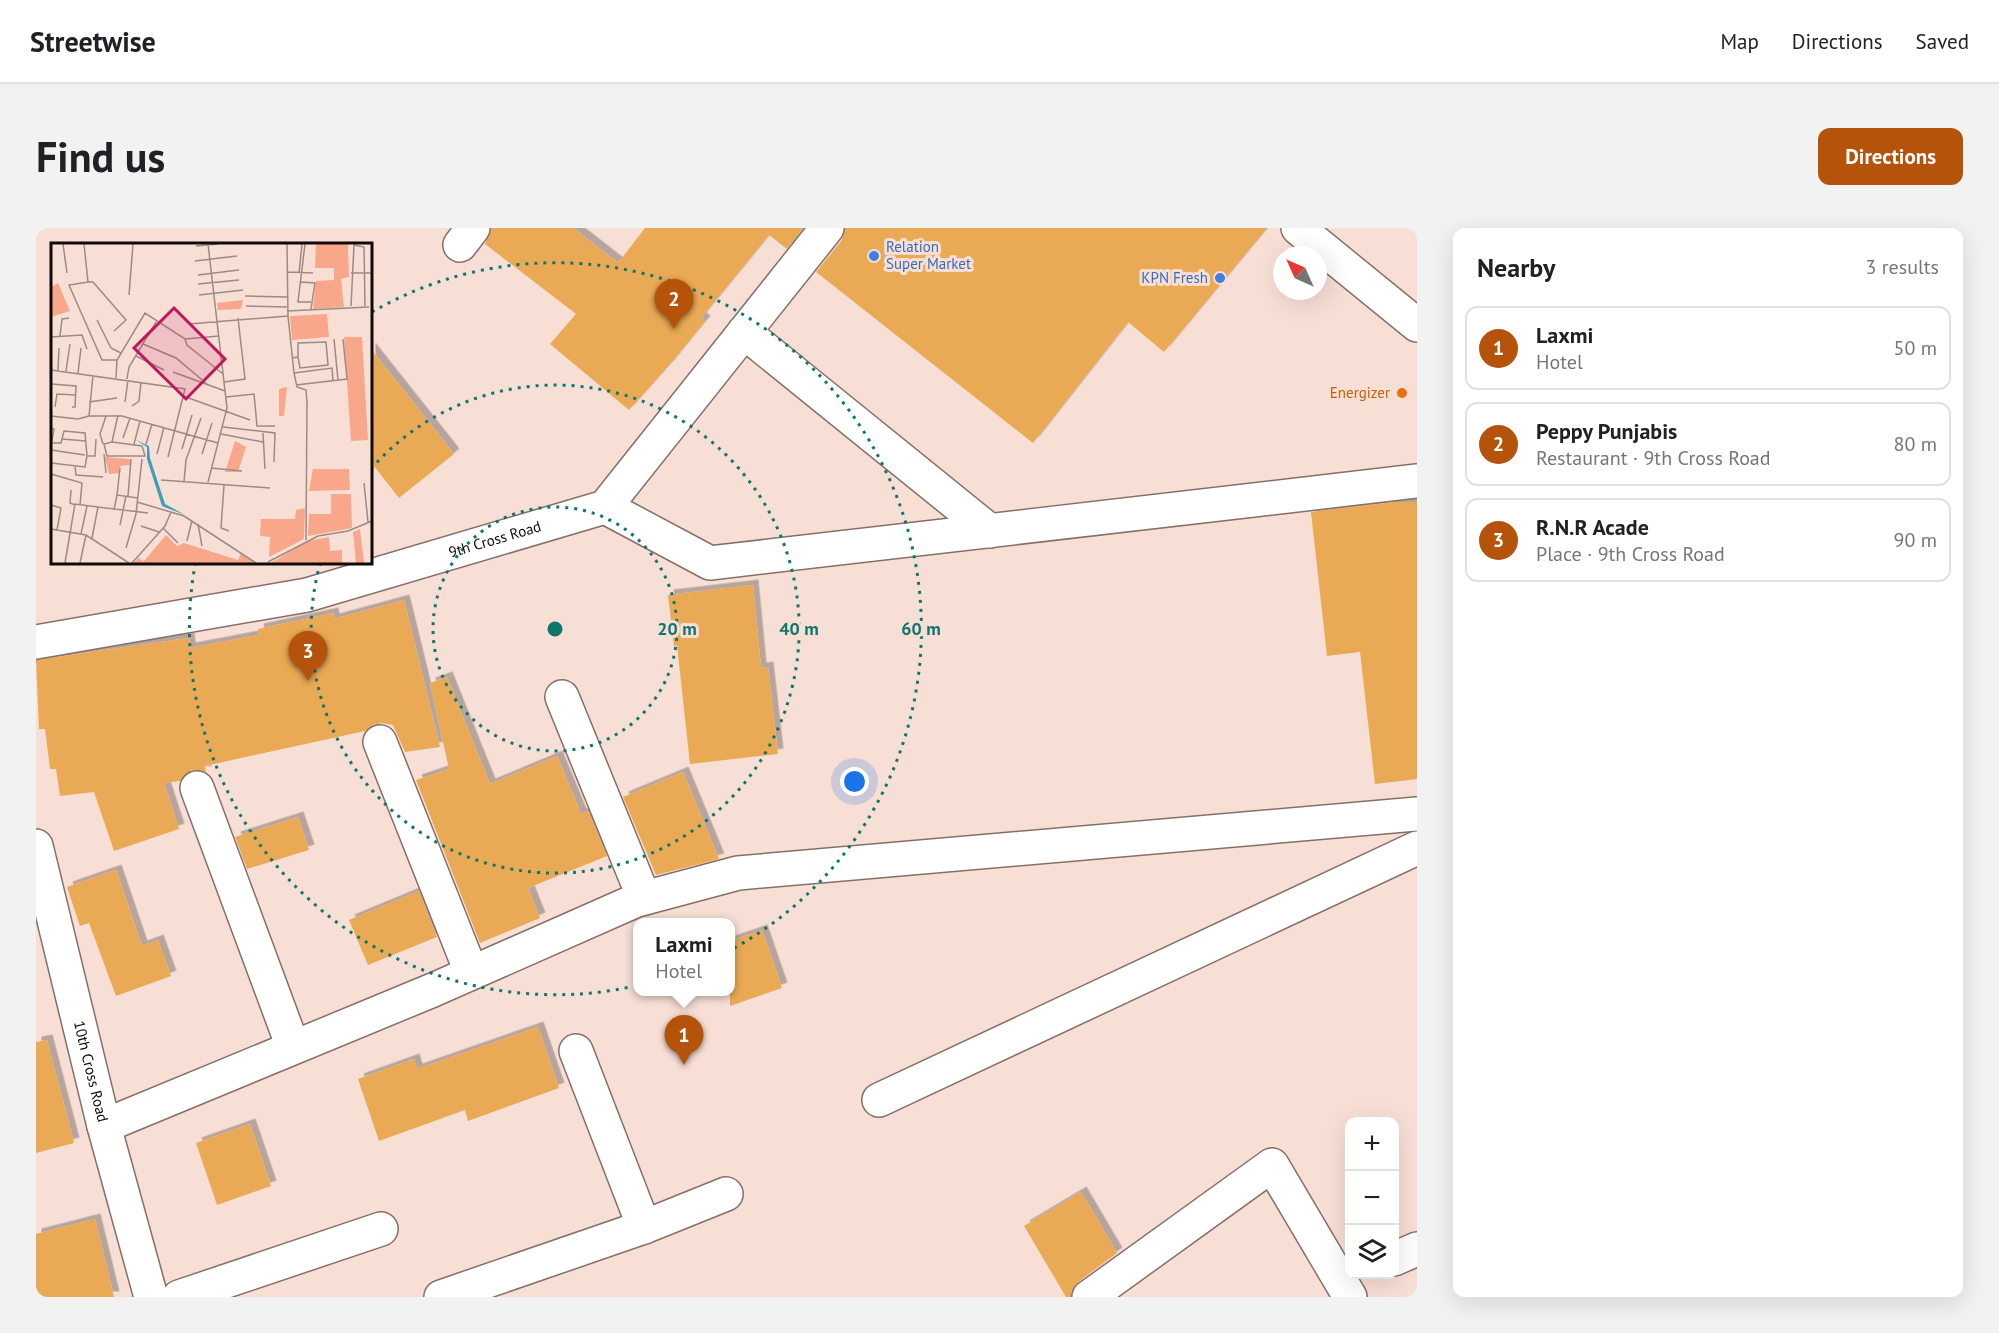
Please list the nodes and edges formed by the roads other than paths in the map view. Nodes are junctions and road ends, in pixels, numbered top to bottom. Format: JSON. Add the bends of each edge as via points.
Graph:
{"nodes":[{"id":1,"x":827,"y":228,"type":"edge"},
{"id":2,"x":1298,"y":228,"type":"edge"},
{"id":3,"x":1417,"y":325,"type":"edge"},
{"id":4,"x":744,"y":332,"type":"junction"},
{"id":5,"x":1417,"y":481,"type":"edge"},
{"id":6,"x":605,"y":507,"type":"junction"},
{"id":7,"x":990,"y":531,"type":"junction"},
{"id":8,"x":36,"y":642,"type":"edge"},
{"id":9,"x":562,"y":697,"type":"dead end"},
{"id":10,"x":380,"y":742,"type":"dead end"},
{"id":11,"x":197,"y":788,"type":"dead end"},
{"id":12,"x":1417,"y":814,"type":"edge"},
{"id":13,"x":36,"y":846,"type":"edge"},
{"id":14,"x":1417,"y":848,"type":"edge"},
{"id":15,"x":644,"y":898,"type":"junction"},
{"id":16,"x":471,"y":972,"type":"junction"},
{"id":17,"x":293,"y":1047,"type":"junction"},
{"id":18,"x":576,"y":1051,"type":"dead end"},
{"id":19,"x":879,"y":1100,"type":"dead end"},
{"id":20,"x":104,"y":1126,"type":"junction"},
{"id":21,"x":726,"y":1194,"type":"dead end"},
{"id":22,"x":644,"y":1227,"type":"junction"},
{"id":23,"x":381,"y":1229,"type":"dead end"},
{"id":24,"x":1417,"y":1249,"type":"edge"},
{"id":25,"x":1399,"y":1257,"type":"edge"},
{"id":26,"x":1352,"y":1285,"type":"edge"},
{"id":27,"x":1101,"y":1294,"type":"edge"},
{"id":28,"x":151,"y":1297,"type":"edge"},
{"id":29,"x":179,"y":1297,"type":"edge"},
{"id":30,"x":441,"y":1297,"type":"edge"}],
"edges":[{"from":1,"to":4,"type":"street"},
{"from":2,"to":3,"type":"street"},
{"from":4,"to":6,"type":"street"},
{"from":4,"to":7,"type":"street"},
{"from":5,"to":7,"type":"street"},
{"from":6,"to":7,"type":"street","via":[[710,563]]},
{"from":6,"to":8,"type":"street","name":"9th Cross Road","via":[[307,595]]},
{"from":9,"to":15,"type":"street"},
{"from":10,"to":16,"type":"street"},
{"from":11,"to":17,"type":"street"},
{"from":12,"to":15,"type":"street","via":[[738,873]]},
{"from":13,"to":20,"type":"street","name":"10th Cross Road"},
{"from":14,"to":19,"type":"street"},
{"from":15,"to":16,"type":"street"},
{"from":16,"to":17,"type":"street"},
{"from":17,"to":20,"type":"street"},
{"from":18,"to":22,"type":"street"},
{"from":20,"to":28,"type":"street","name":"10th Cross Road"},
{"from":21,"to":22,"type":"street"},
{"from":22,"to":30,"type":"street"},
{"from":23,"to":29,"type":"street"},
{"from":24,"to":25,"type":"street"},
{"from":26,"to":27,"type":"street","via":[[1272,1165]]}]}
